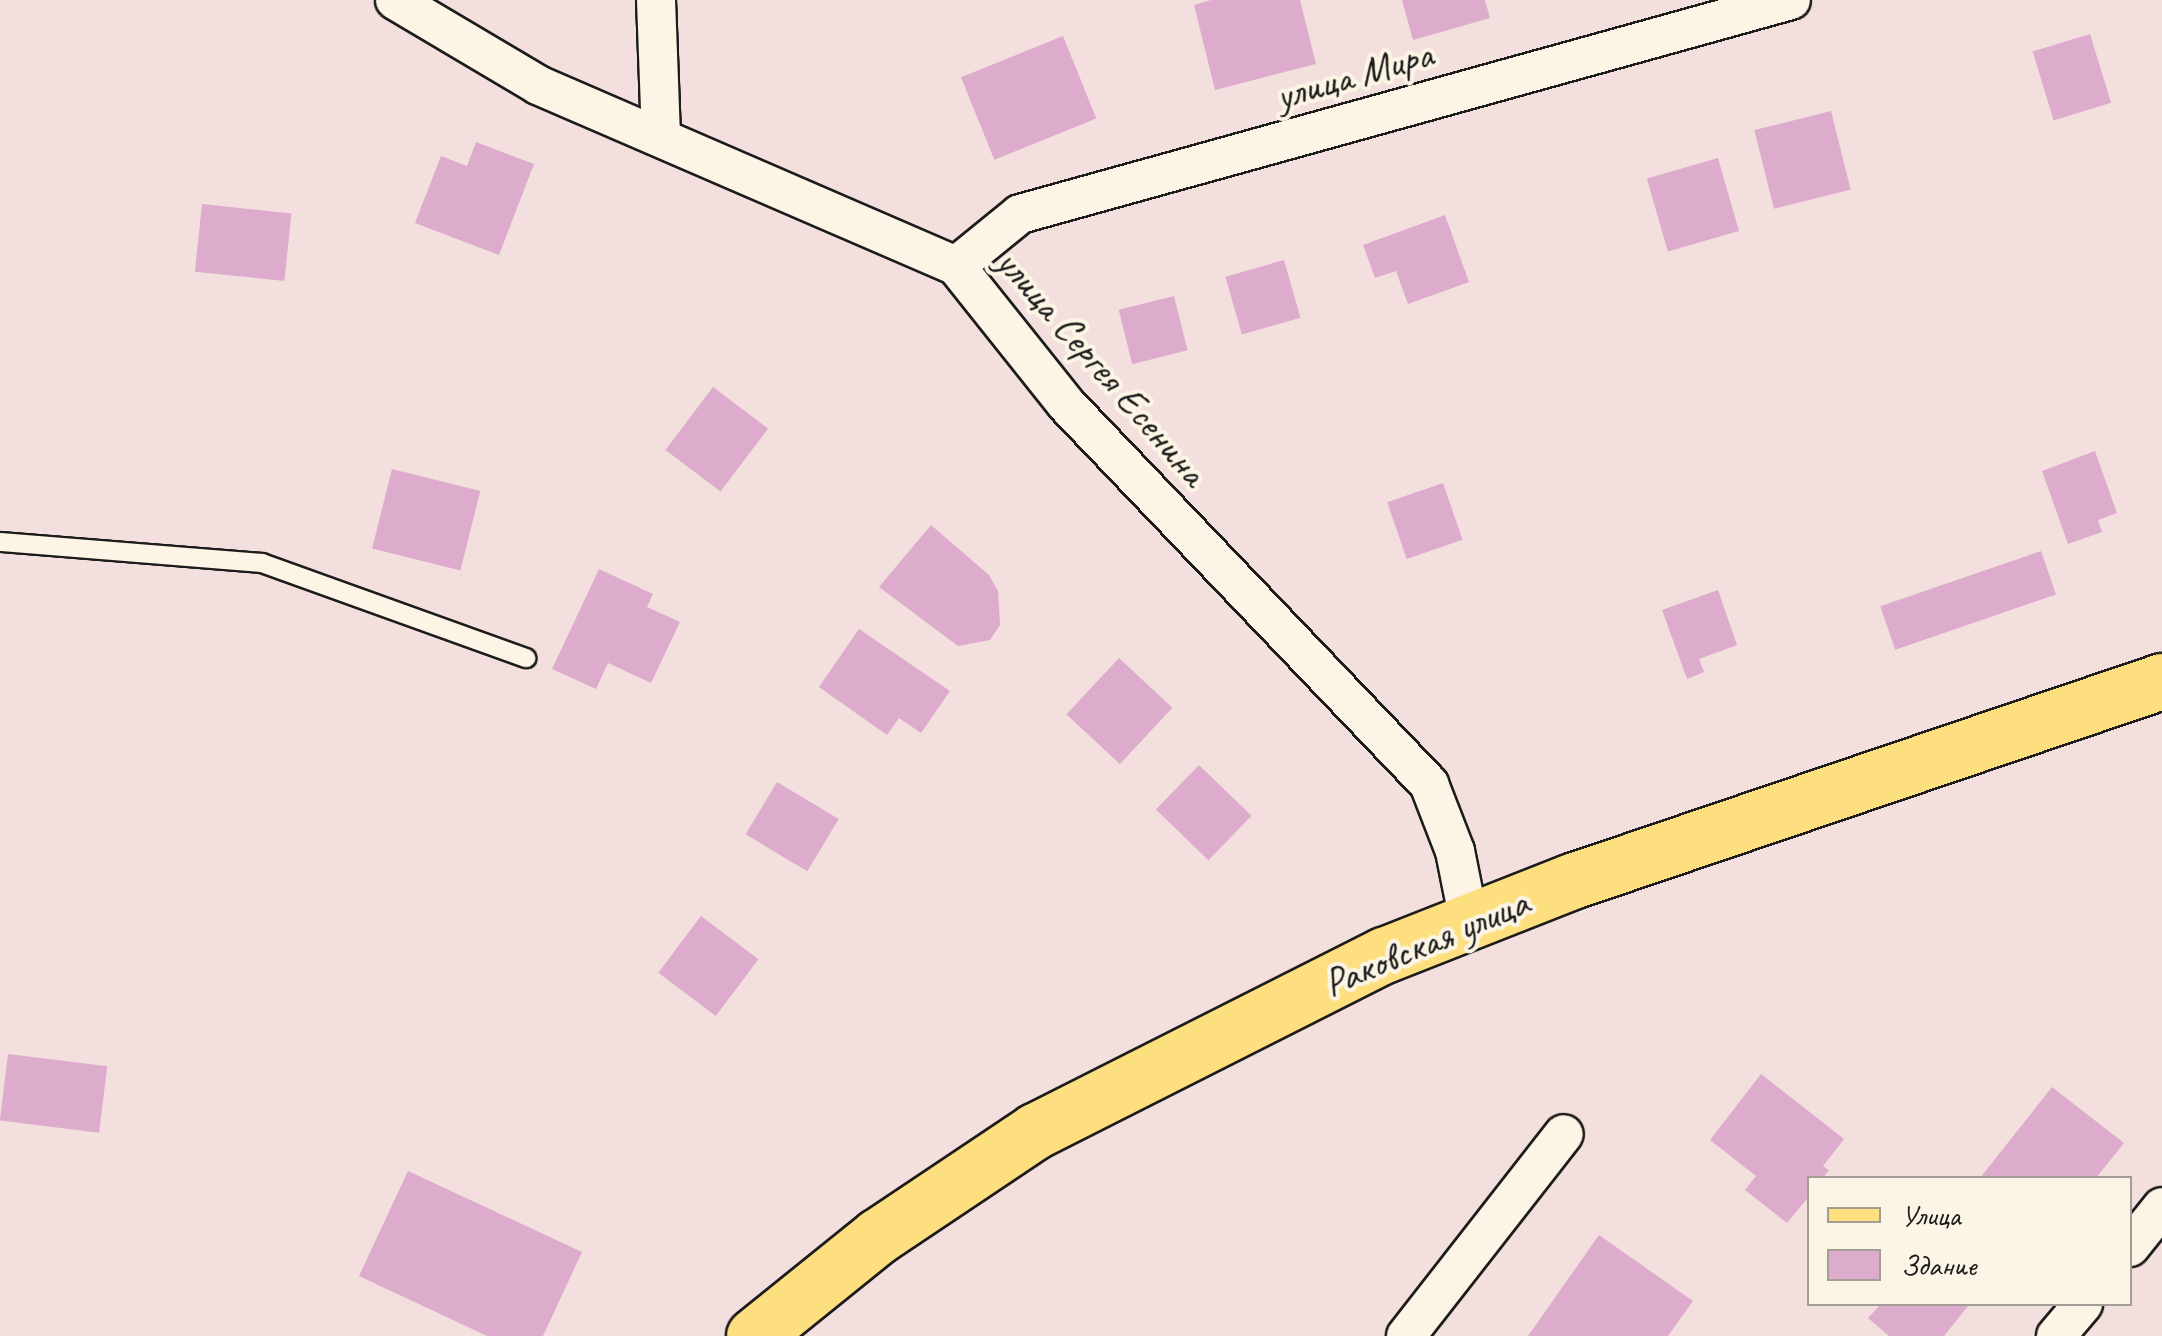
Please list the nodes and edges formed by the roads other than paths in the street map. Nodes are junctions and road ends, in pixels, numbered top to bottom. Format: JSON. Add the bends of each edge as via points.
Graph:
{"nodes":[{"id":1,"x":395,"y":0,"type":"edge"},
{"id":2,"x":656,"y":0,"type":"edge"},
{"id":3,"x":1791,"y":0,"type":"edge"},
{"id":4,"x":661,"y":134,"type":"junction"},
{"id":5,"x":956,"y":266,"type":"junction"},
{"id":6,"x":0,"y":542,"type":"edge"},
{"id":7,"x":526,"y":658,"type":"dead end"},
{"id":8,"x":2162,"y":682,"type":"edge"},
{"id":9,"x":1469,"y":921,"type":"junction"},
{"id":10,"x":1564,"y":1134,"type":"dead end"},
{"id":11,"x":2162,"y":1207,"type":"edge"},
{"id":12,"x":2132,"y":1244,"type":"edge"},
{"id":13,"x":2081,"y":1306,"type":"edge"},
{"id":14,"x":754,"y":1336,"type":"edge"},
{"id":15,"x":1406,"y":1336,"type":"edge"},
{"id":16,"x":2056,"y":1336,"type":"edge"}],
"edges":[{"from":1,"to":4,"type":"street","name":"улица Сергея Есенина","via":[[538,85]]},
{"from":2,"to":4,"type":"street"},
{"from":3,"to":5,"type":"street","name":"улица Мира","via":[[1020,214]]},
{"from":4,"to":5,"type":"street","name":"улица Сергея Есенина"},
{"from":5,"to":9,"type":"street","name":"улица Сергея Есенина","via":[[1066,404],[1430,784],[1455,851]]},
{"from":6,"to":7,"type":"lane","via":[[262,563]]},
{"from":8,"to":9,"type":"main road","name":"Раковская улица"},
{"from":9,"to":14,"type":"main road","name":"Раковская улица","via":[[1384,954],[1035,1131],[878,1236]]},
{"from":10,"to":15,"type":"street"},
{"from":11,"to":12,"type":"street"},
{"from":13,"to":16,"type":"street"}]}
